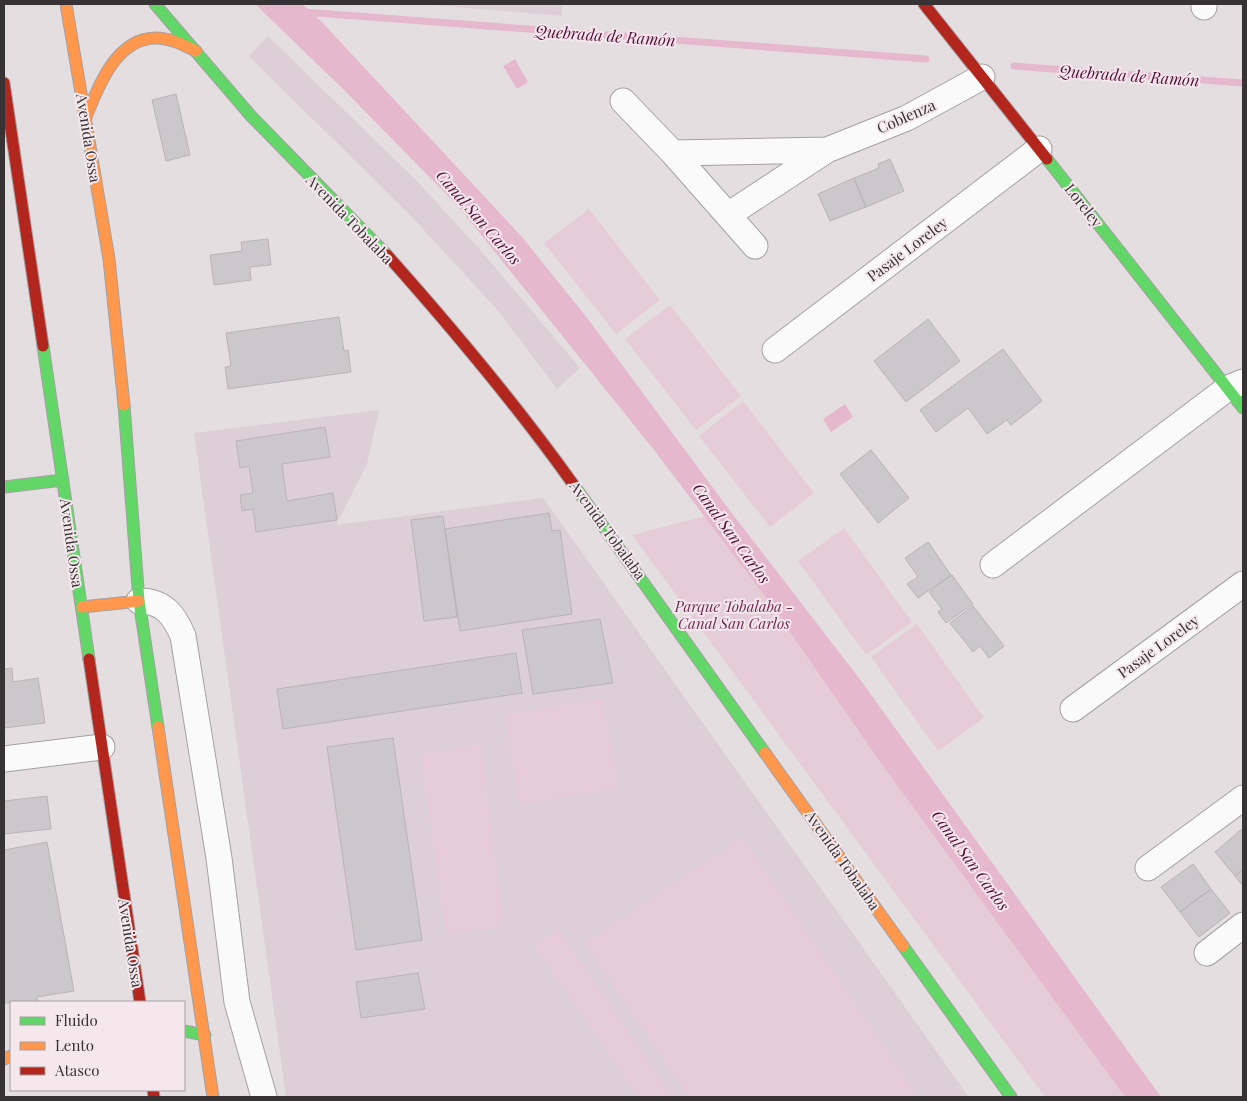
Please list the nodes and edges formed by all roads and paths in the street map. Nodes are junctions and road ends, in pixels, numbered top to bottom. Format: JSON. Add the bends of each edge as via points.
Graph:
{"nodes":[{"id":1,"x":66,"y":4,"type":"edge"},
{"id":2,"x":155,"y":4,"type":"edge"},
{"id":3,"x":924,"y":4,"type":"edge"},
{"id":4,"x":196,"y":51,"type":"junction"},
{"id":5,"x":981,"y":74,"type":"junction"},
{"id":6,"x":4,"y":83,"type":"edge"},
{"id":7,"x":623,"y":101,"type":"dead end"},
{"id":8,"x":86,"y":117,"type":"junction"},
{"id":9,"x":1039,"y":149,"type":"junction"},
{"id":10,"x":827,"y":150,"type":"junction"},
{"id":11,"x":673,"y":154,"type":"junction"},
{"id":12,"x":11,"y":171,"type":"edge"},
{"id":13,"x":728,"y":215,"type":"junction"},
{"id":14,"x":755,"y":246,"type":"dead end"},
{"id":15,"x":775,"y":350,"type":"dead end"},
{"id":16,"x":1236,"y":385,"type":"edge"},
{"id":17,"x":1243,"y":408,"type":"edge"},
{"id":18,"x":63,"y":480,"type":"junction"},
{"id":19,"x":4,"y":487,"type":"edge"},
{"id":20,"x":993,"y":565,"type":"dead end"},
{"id":21,"x":1243,"y":584,"type":"edge"},
{"id":22,"x":139,"y":601,"type":"junction"},
{"id":23,"x":82,"y":607,"type":"junction"},
{"id":24,"x":1073,"y":709,"type":"dead end"},
{"id":25,"x":102,"y":747,"type":"junction"},
{"id":26,"x":4,"y":759,"type":"edge"},
{"id":27,"x":1243,"y":798,"type":"edge"},
{"id":28,"x":1148,"y":868,"type":"dead end"},
{"id":29,"x":1243,"y":925,"type":"edge"},
{"id":30,"x":1207,"y":953,"type":"dead end"},
{"id":31,"x":140,"y":1001,"type":"edge"},
{"id":32,"x":185,"y":1030,"type":"edge"},
{"id":33,"x":205,"y":1035,"type":"junction"},
{"id":34,"x":213,"y":1097,"type":"edge"},
{"id":35,"x":264,"y":1097,"type":"edge"},
{"id":36,"x":1011,"y":1097,"type":"edge"}],
"edges":[{"from":1,"to":8,"type":"main road","name":"Avenida Ossa"},
{"from":2,"to":4,"type":"main road","name":"Avenida Tobalaba"},
{"from":3,"to":5,"type":"main road","name":"Loreley"},
{"from":4,"to":8,"type":"main road","via":[[184,44],[159,38],[140,40],[125,48],[104,74]]},
{"from":4,"to":36,"type":"main road","name":"Avenida Tobalaba","via":[[250,116],[435,308],[537,433]]},
{"from":5,"to":9,"type":"main road","name":"Loreley"},
{"from":5,"to":10,"type":"street","name":"Coblenza","via":[[907,118]]},
{"from":6,"to":12,"type":"main road","name":"Avenida Ossa"},
{"from":7,"to":11,"type":"street"},
{"from":8,"to":22,"type":"main road","name":"Avenida Ossa","via":[[109,259]]},
{"from":9,"to":15,"type":"street","name":"Pasaje Loreley"},
{"from":9,"to":16,"type":"main road","name":"Loreley"},
{"from":10,"to":11,"type":"street","name":"Coblenza"},
{"from":10,"to":13,"type":"street","name":"Coblenza"},
{"from":11,"to":13,"type":"street"},
{"from":12,"to":18,"type":"main road","name":"Avenida Ossa"},
{"from":13,"to":14,"type":"street"},
{"from":16,"to":17,"type":"main road","name":"Loreley"},
{"from":16,"to":20,"type":"street"},
{"from":18,"to":19,"type":"main road"},
{"from":18,"to":23,"type":"main road","name":"Avenida Ossa"},
{"from":21,"to":24,"type":"street","name":"Pasaje Loreley"},
{"from":22,"to":23,"type":"main road"},
{"from":22,"to":33,"type":"main road","name":"Avenida Ossa"},
{"from":22,"to":35,"type":"street","via":[[155,603],[172,613],[183,636],[219,858],[237,1002]]},
{"from":23,"to":25,"type":"main road","name":"Avenida Ossa"},
{"from":25,"to":26,"type":"street"},
{"from":25,"to":31,"type":"main road","name":"Avenida Ossa"},
{"from":27,"to":28,"type":"street"},
{"from":29,"to":30,"type":"street"},
{"from":32,"to":33,"type":"main road"},
{"from":33,"to":34,"type":"main road","name":"Avenida Ossa"}]}
